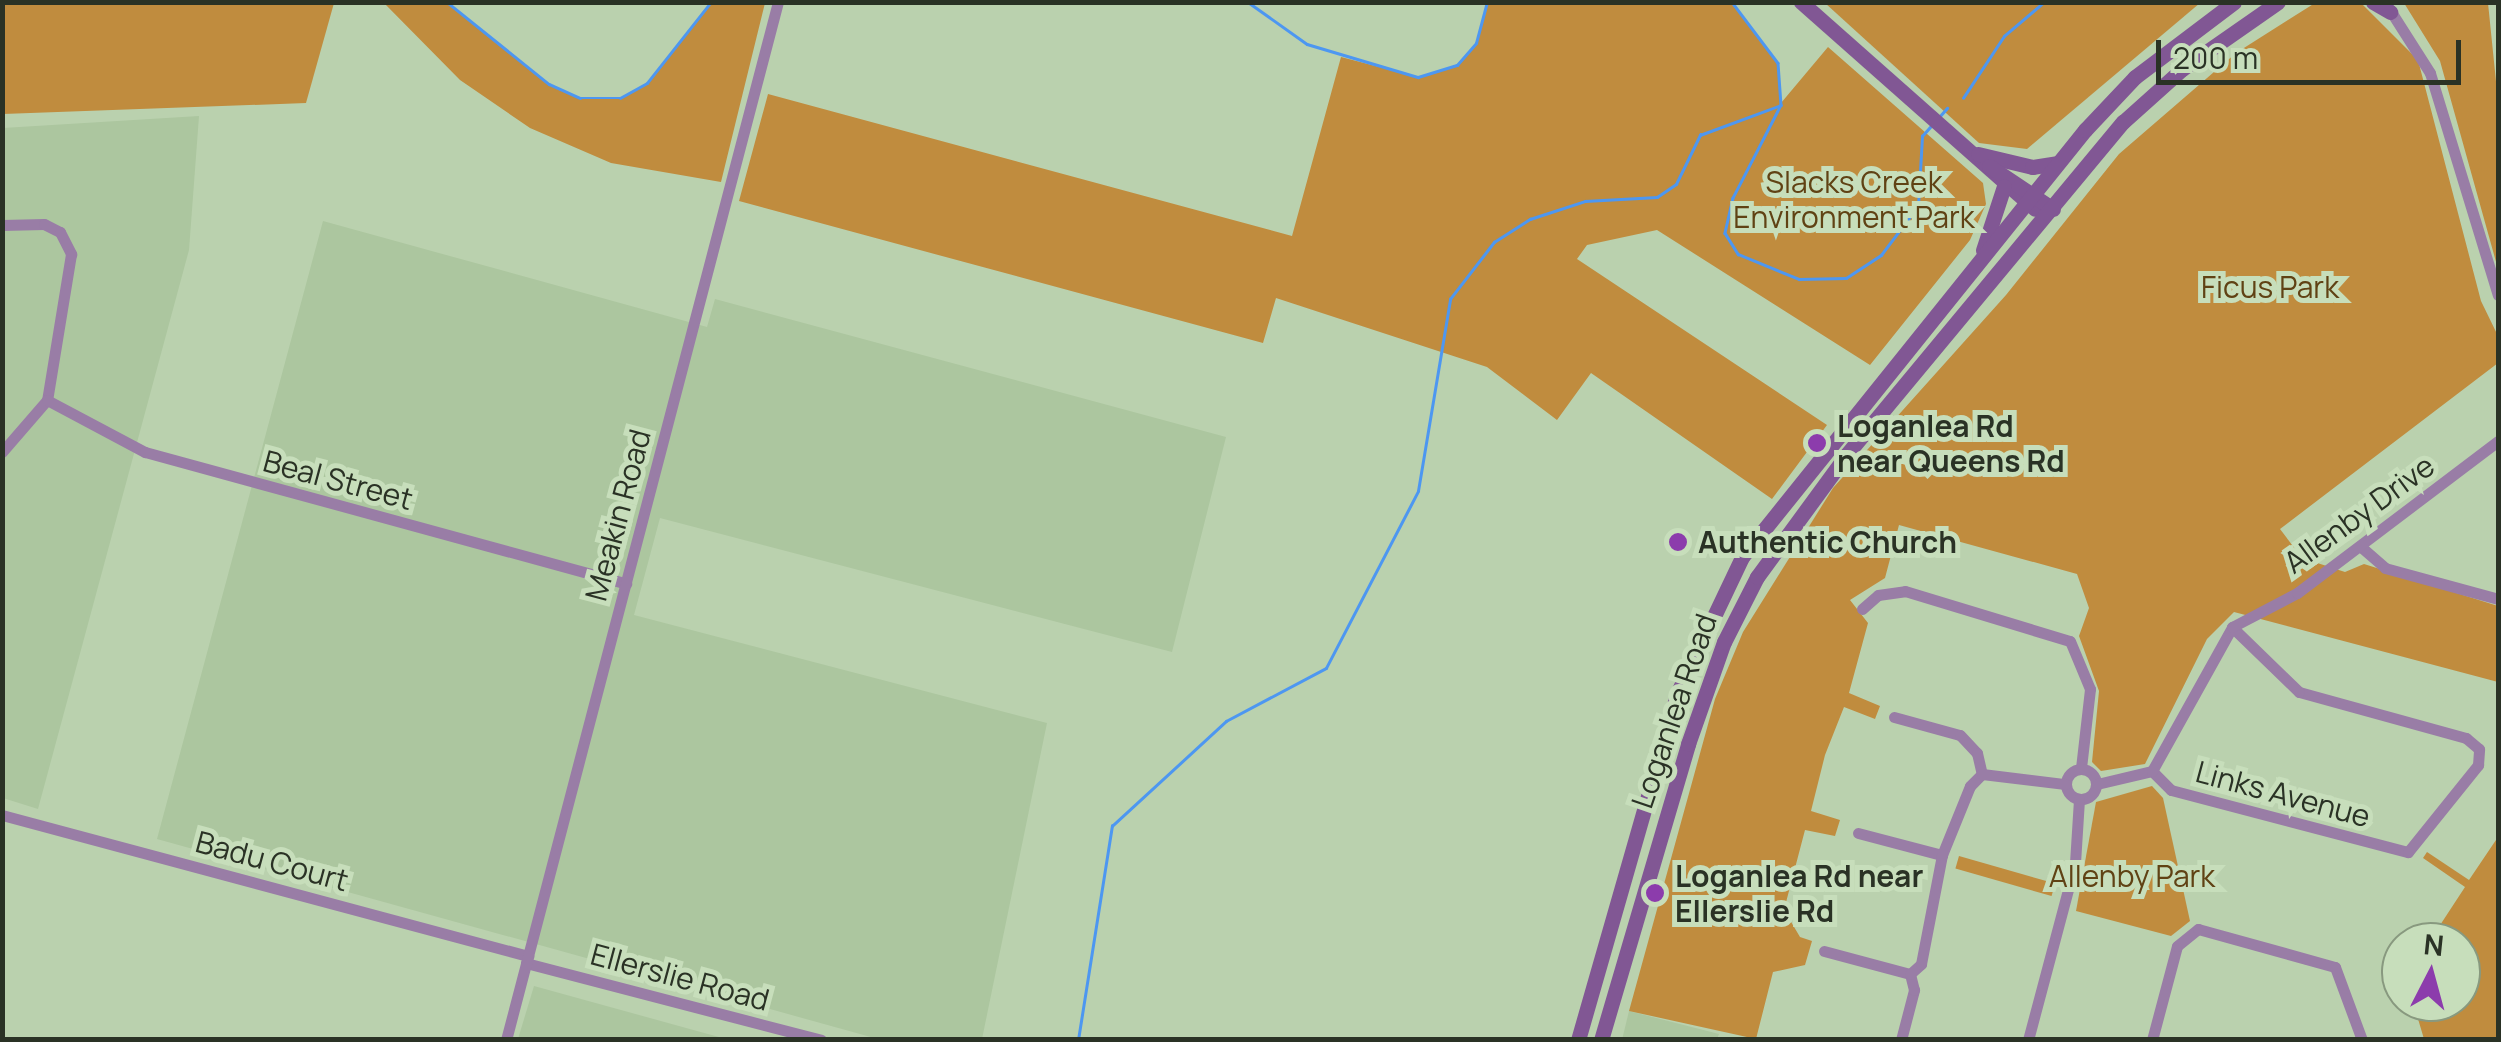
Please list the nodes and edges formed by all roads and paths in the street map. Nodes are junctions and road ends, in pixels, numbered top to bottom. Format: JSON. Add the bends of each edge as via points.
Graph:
{"nodes":[{"id":1,"x":778,"y":2,"type":"edge"},
{"id":2,"x":1801,"y":2,"type":"edge"},
{"id":3,"x":2234,"y":2,"type":"edge"},
{"id":4,"x":2278,"y":2,"type":"edge"},
{"id":5,"x":2373,"y":2,"type":"edge"},
{"id":6,"x":2387,"y":7,"type":"edge"},
{"id":7,"x":1974,"y":153,"type":"junction"},
{"id":8,"x":2057,"y":163,"type":"junction"},
{"id":9,"x":1989,"y":166,"type":"junction"},
{"id":10,"x":2004,"y":186,"type":"junction"},
{"id":11,"x":2031,"y":198,"type":"junction"},
{"id":12,"x":2049,"y":213,"type":"junction"},
{"id":13,"x":2,"y":225,"type":"edge"},
{"id":14,"x":1976,"y":268,"type":"junction"},
{"id":15,"x":2498,"y":295,"type":"edge"},
{"id":16,"x":46,"y":400,"type":"junction"},
{"id":17,"x":2498,"y":441,"type":"edge"},
{"id":18,"x":2,"y":452,"type":"edge"},
{"id":19,"x":2360,"y":546,"type":"junction"},
{"id":20,"x":626,"y":584,"type":"junction"},
{"id":21,"x":2498,"y":599,"type":"edge"},
{"id":22,"x":1862,"y":609,"type":"dead end"},
{"id":23,"x":2232,"y":627,"type":"junction"},
{"id":24,"x":1894,"y":717,"type":"dead end"},
{"id":25,"x":2080,"y":768,"type":"junction"},
{"id":26,"x":2152,"y":771,"type":"junction"},
{"id":27,"x":1982,"y":774,"type":"junction"},
{"id":28,"x":2066,"y":784,"type":"junction"},
{"id":29,"x":2096,"y":784,"type":"junction"},
{"id":30,"x":2080,"y":799,"type":"junction"},
{"id":31,"x":2,"y":815,"type":"edge"},
{"id":32,"x":1858,"y":833,"type":"dead end"},
{"id":33,"x":1942,"y":855,"type":"junction"},
{"id":34,"x":1824,"y":951,"type":"dead end"},
{"id":35,"x":527,"y":960,"type":"junction"},
{"id":36,"x":1910,"y":974,"type":"junction"},
{"id":37,"x":506,"y":1040,"type":"edge"},
{"id":38,"x":821,"y":1040,"type":"edge"},
{"id":39,"x":1578,"y":1040,"type":"edge"},
{"id":40,"x":1601,"y":1040,"type":"edge"},
{"id":41,"x":1900,"y":1040,"type":"edge"},
{"id":42,"x":2028,"y":1040,"type":"edge"},
{"id":43,"x":2152,"y":1040,"type":"edge"},
{"id":44,"x":2362,"y":1040,"type":"edge"}],
"edges":[{"from":1,"to":20,"type":"street","name":"Meakin Road"},
{"from":2,"to":7,"type":"main road"},
{"from":3,"to":8,"type":"main road","name":"Loganlea Road","via":[[2136,78]]},
{"from":4,"to":12,"type":"main road","name":"Loganlea Road","via":[[2148,98]]},
{"from":5,"to":6,"type":"main road"},
{"from":6,"to":15,"type":"street","via":[[2430,73]]},
{"from":7,"to":8,"type":"main road","via":[[2032,167]]},
{"from":7,"to":9,"type":"main road"},
{"from":8,"to":11,"type":"main road","name":"Loganlea Road"},
{"from":9,"to":10,"type":"main road"},
{"from":9,"to":11,"type":"main road"},
{"from":10,"to":11,"type":"main road"},
{"from":10,"to":14,"type":"main road"},
{"from":11,"to":12,"type":"main road"},
{"from":11,"to":14,"type":"main road","name":"Loganlea Road"},
{"from":12,"to":40,"type":"main road","name":"Loganlea Road","via":[[1828,478],[1756,577],[1694,727]]},
{"from":13,"to":16,"type":"street","via":[[44,224],[60,232],[71,254]]},
{"from":14,"to":39,"type":"main road","name":"Loganlea Road","via":[[1771,515],[1715,604],[1672,711]]},
{"from":16,"to":18,"type":"street"},
{"from":16,"to":20,"type":"street","name":"Beal Street","via":[[179,462]]},
{"from":17,"to":19,"type":"street","name":"Allenby Drive"},
{"from":19,"to":21,"type":"street","via":[[2385,568]]},
{"from":19,"to":23,"type":"street","name":"Allenby Drive","via":[[2298,593]]},
{"from":20,"to":35,"type":"street","name":"Meakin Road"},
{"from":22,"to":25,"type":"street","via":[[1878,595],[1905,591],[2070,641],[2090,688]]},
{"from":23,"to":26,"type":"street"},
{"from":23,"to":26,"type":"street","name":"Links Avenue","via":[[2299,692],[2466,738],[2479,749],[2478,765],[2408,852],[2171,790]]},
{"from":24,"to":27,"type":"street","via":[[1960,734],[1977,753]]},
{"from":25,"to":28,"type":"street"},
{"from":25,"to":29,"type":"street"},
{"from":26,"to":29,"type":"street"},
{"from":27,"to":28,"type":"street"},
{"from":27,"to":33,"type":"street"},
{"from":28,"to":30,"type":"street"},
{"from":29,"to":30,"type":"street"},
{"from":30,"to":42,"type":"street","via":[[2075,863]]},
{"from":31,"to":35,"type":"street","name":"Badu Court"},
{"from":32,"to":33,"type":"street"},
{"from":33,"to":36,"type":"street","via":[[1921,964]]},
{"from":34,"to":36,"type":"street"},
{"from":35,"to":37,"type":"street","name":"Meakin Road"},
{"from":35,"to":38,"type":"street","name":"Ellerslie Road"},
{"from":36,"to":41,"type":"street","via":[[1914,990]]},
{"from":43,"to":44,"type":"street","via":[[2177,946],[2190,930],[2335,968]]}]}
